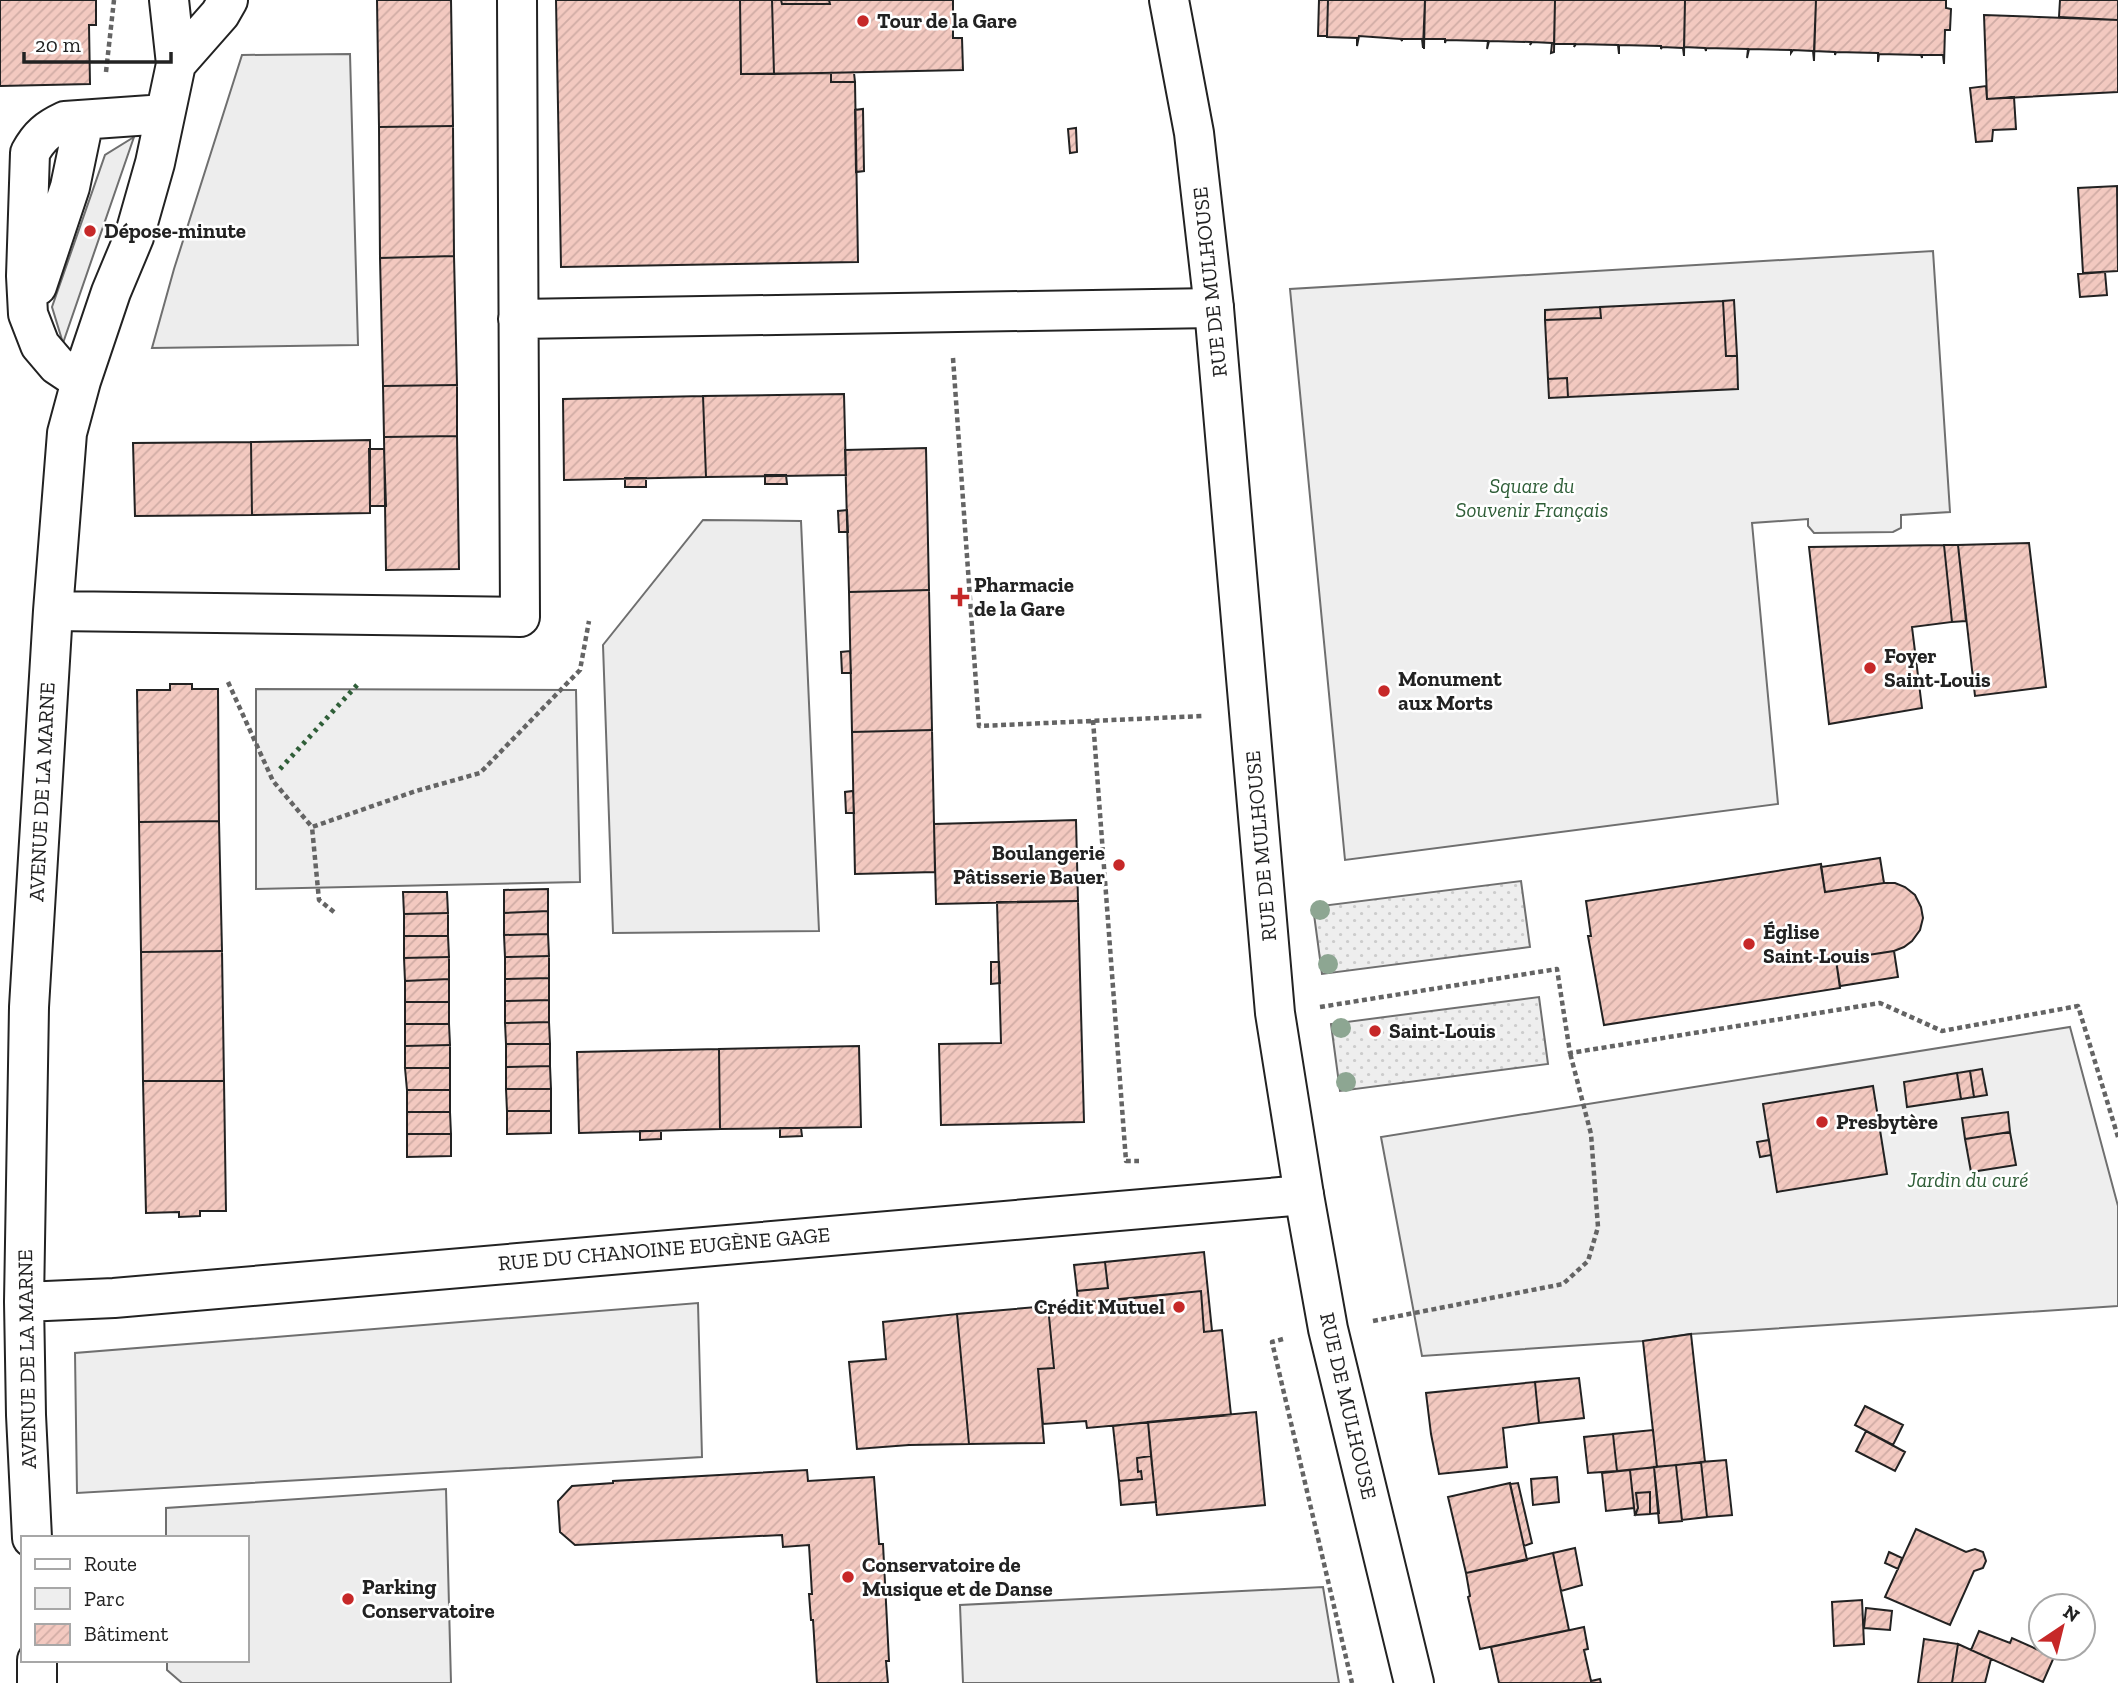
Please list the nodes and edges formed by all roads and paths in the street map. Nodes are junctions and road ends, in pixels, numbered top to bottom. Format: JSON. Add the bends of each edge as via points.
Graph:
{"nodes":[{"id":1,"x":114,"y":0,"type":"edge"},
{"id":2,"x":169,"y":0,"type":"edge"},
{"id":3,"x":228,"y":0,"type":"edge"},
{"id":4,"x":517,"y":0,"type":"edge"},
{"id":5,"x":1169,"y":0,"type":"edge"},
{"id":6,"x":176,"y":64,"type":"junction"},
{"id":7,"x":165,"y":114,"type":"junction"},
{"id":8,"x":93,"y":119,"type":"junction"},
{"id":9,"x":1214,"y":308,"type":"junction"},
{"id":10,"x":949,"y":312,"type":"junction"},
{"id":11,"x":518,"y":319,"type":"junction"},
{"id":12,"x":80,"y":381,"type":"junction"},
{"id":13,"x":53,"y":611,"type":"junction"},
{"id":14,"x":589,"y":621,"type":"dead end"},
{"id":15,"x":228,"y":682,"type":"dead end"},
{"id":16,"x":1249,"y":714,"type":"junction"},
{"id":17,"x":1093,"y":720,"type":"junction"},
{"id":18,"x":312,"y":827,"type":"junction"},
{"id":19,"x":334,"y":912,"type":"dead end"},
{"id":20,"x":1275,"y":1013,"type":"junction"},
{"id":21,"x":1570,"y":1053,"type":"junction"},
{"id":22,"x":2118,"y":1137,"type":"edge"},
{"id":23,"x":1140,"y":1160,"type":"dead end"},
{"id":24,"x":1304,"y":1195,"type":"junction"},
{"id":25,"x":24,"y":1302,"type":"junction"},
{"id":26,"x":1373,"y":1321,"type":"dead end"},
{"id":27,"x":1328,"y":1329,"type":"junction"},
{"id":28,"x":32,"y":1536,"type":"edge"},
{"id":29,"x":37,"y":1662,"type":"edge"},
{"id":30,"x":37,"y":1683,"type":"edge"},
{"id":31,"x":1352,"y":1683,"type":"edge"},
{"id":32,"x":1414,"y":1683,"type":"edge"}],
"edges":[{"from":1,"to":8,"type":"path"},
{"from":2,"to":6,"type":"street","name":"AVENUE DE LA MARNE"},
{"from":3,"to":6,"type":"street","name":"AVENUE DE LA MARNE"},
{"from":4,"to":11,"type":"street"},
{"from":5,"to":9,"type":"street","name":"RUE DE MULHOUSE","via":[[1194,133]]},
{"from":6,"to":7,"type":"street","name":"AVENUE DE LA MARNE"},
{"from":7,"to":8,"type":"street"},
{"from":7,"to":12,"type":"street","name":"AVENUE DE LA MARNE","via":[[134,237]]},
{"from":8,"to":12,"type":"street","via":[[65,121],[50,128],[30,153],[28,314],[40,345]]},
{"from":9,"to":10,"type":"street"},
{"from":9,"to":16,"type":"street","name":"RUE DE MULHOUSE"},
{"from":10,"to":11,"type":"street"},
{"from":10,"to":17,"type":"path","via":[[979,726]]},
{"from":11,"to":13,"type":"street","via":[[520,618]]},
{"from":12,"to":13,"type":"street","name":"AVENUE DE LA MARNE","via":[[67,433]]},
{"from":13,"to":25,"type":"street","name":"AVENUE DE LA MARNE","via":[[29,1007]]},
{"from":14,"to":18,"type":"path","via":[[580,670],[480,772]]},
{"from":15,"to":18,"type":"path","via":[[273,781]]},
{"from":16,"to":17,"type":"path"},
{"from":16,"to":20,"type":"street","name":"RUE DE MULHOUSE"},
{"from":17,"to":23,"type":"path","via":[[1126,1161]]},
{"from":18,"to":19,"type":"path","via":[[319,900]]},
{"from":20,"to":21,"type":"path","via":[[1557,969]]},
{"from":20,"to":24,"type":"street","name":"RUE DE MULHOUSE"},
{"from":21,"to":22,"type":"path","via":[[1880,1003],[1942,1031],[2078,1006]]},
{"from":21,"to":26,"type":"path","via":[[1591,1133],[1598,1227],[1588,1261],[1563,1284]]},
{"from":24,"to":25,"type":"street","name":"RUE DU CHANOINE EUGÈNE GAGE","via":[[114,1298]]},
{"from":24,"to":27,"type":"street","name":"RUE DE MULHOUSE"},
{"from":25,"to":28,"type":"street","name":"AVENUE DE LA MARNE"},
{"from":27,"to":31,"type":"path","via":[[1272,1342]]},
{"from":27,"to":32,"type":"street","name":"RUE DE MULHOUSE"},
{"from":29,"to":30,"type":"street"}]}
